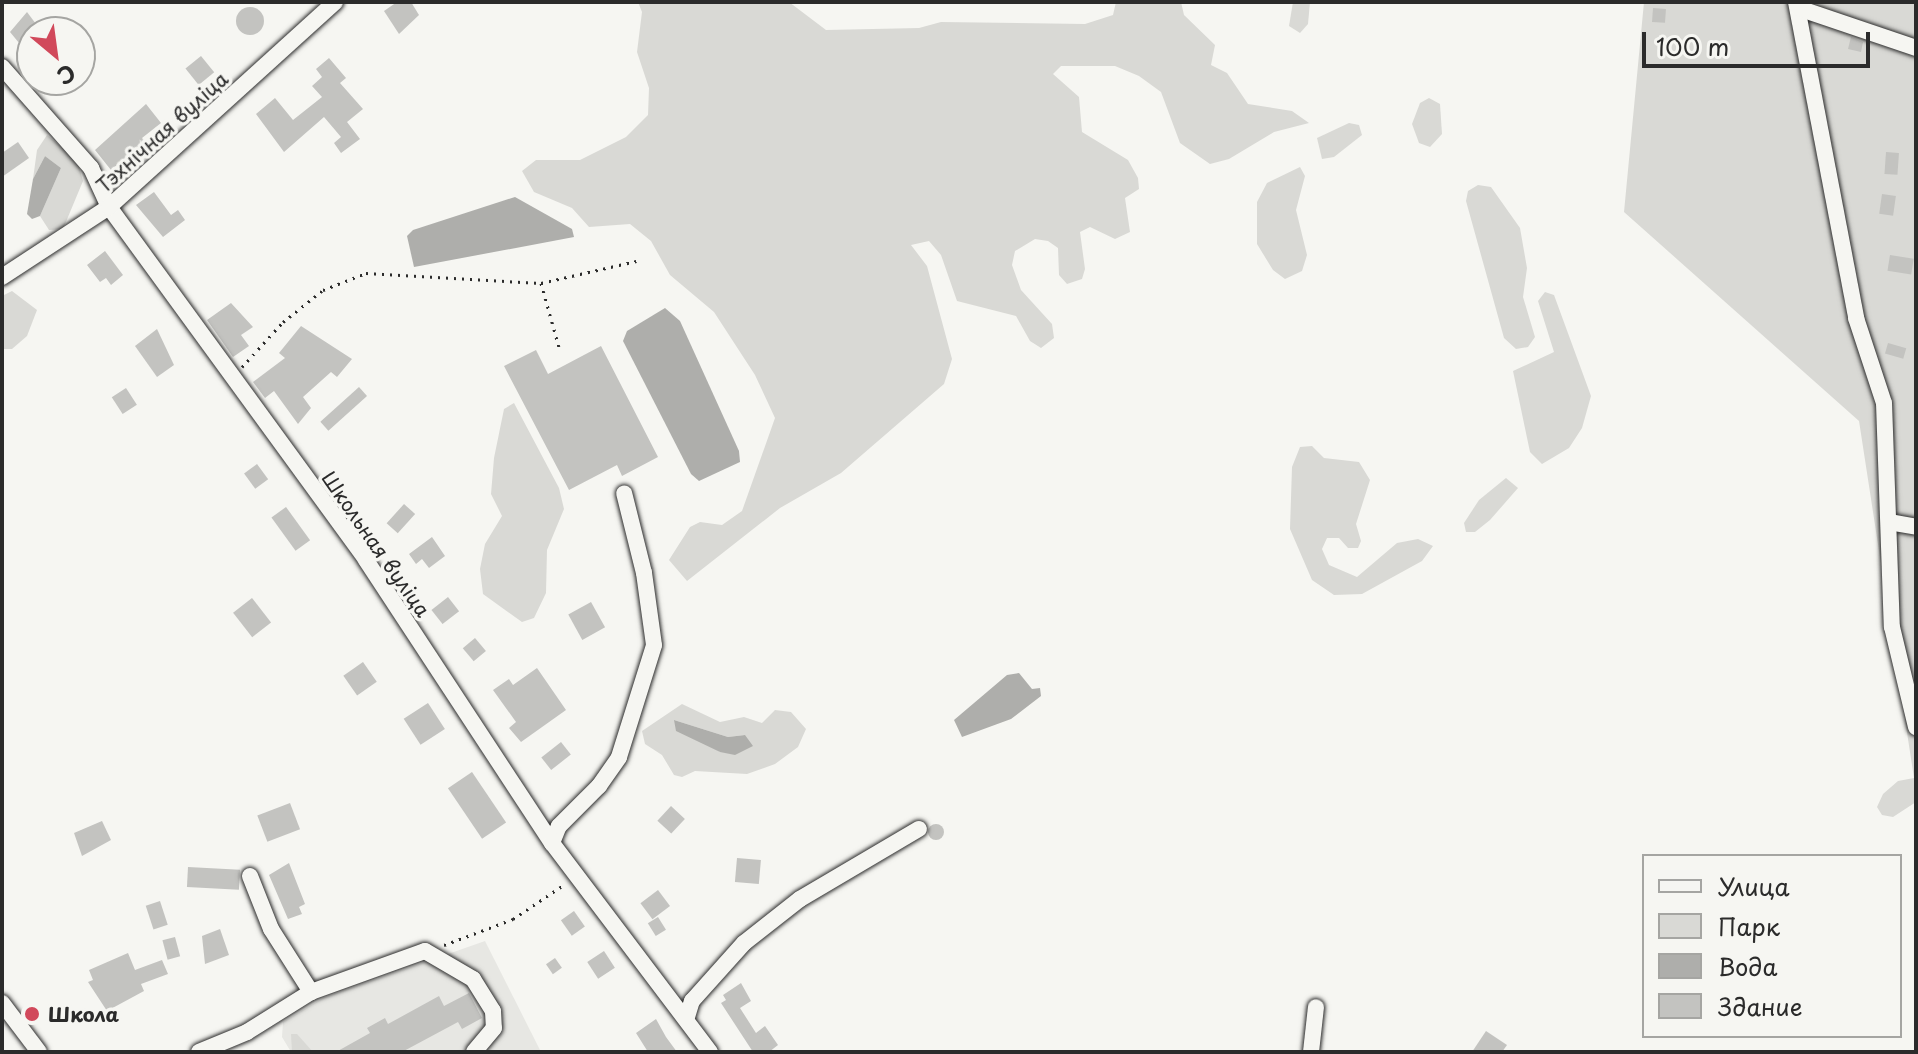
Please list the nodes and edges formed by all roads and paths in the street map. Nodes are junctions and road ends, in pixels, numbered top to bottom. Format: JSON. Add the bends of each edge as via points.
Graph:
{"nodes":[{"id":1,"x":335,"y":2,"type":"edge"},
{"id":2,"x":1797,"y":5,"type":"edge"},
{"id":3,"x":1916,"y":48,"type":"edge"},
{"id":4,"x":2,"y":67,"type":"edge"},
{"id":5,"x":109,"y":207,"type":"junction"},
{"id":6,"x":636,"y":261,"type":"dead end"},
{"id":7,"x":2,"y":277,"type":"edge"},
{"id":8,"x":541,"y":283,"type":"junction"},
{"id":9,"x":559,"y":347,"type":"dead end"},
{"id":10,"x":232,"y":378,"type":"junction"},
{"id":11,"x":624,"y":493,"type":"dead end"},
{"id":12,"x":1889,"y":522,"type":"junction"},
{"id":13,"x":1916,"y":527,"type":"edge"},
{"id":14,"x":1914,"y":707,"type":"edge"},
{"id":15,"x":1916,"y":727,"type":"edge"},
{"id":16,"x":919,"y":829,"type":"dead end"},
{"id":17,"x":552,"y":843,"type":"junction"},
{"id":18,"x":578,"y":875,"type":"junction"},
{"id":19,"x":250,"y":876,"type":"dead end"},
{"id":20,"x":425,"y":951,"type":"junction"},
{"id":21,"x":311,"y":992,"type":"junction"},
{"id":22,"x":2,"y":1003,"type":"edge"},
{"id":23,"x":1316,"y":1007,"type":"dead end"},
{"id":24,"x":687,"y":1017,"type":"junction"},
{"id":25,"x":39,"y":1052,"type":"edge"},
{"id":26,"x":199,"y":1052,"type":"edge"},
{"id":27,"x":474,"y":1052,"type":"edge"},
{"id":28,"x":710,"y":1052,"type":"edge"},
{"id":29,"x":1311,"y":1052,"type":"edge"}],
"edges":[{"from":1,"to":5,"type":"street","name":"Тэхнічная вуліца"},
{"from":2,"to":3,"type":"street"},
{"from":2,"to":12,"type":"street","via":[[1856,318],[1884,403]]},
{"from":4,"to":5,"type":"street","name":"Школьная вуліца","via":[[84,158]]},
{"from":5,"to":7,"type":"street","name":"Тэхнічная вуліца"},
{"from":5,"to":10,"type":"street","name":"Школьная вуліца"},
{"from":6,"to":8,"type":"path"},
{"from":8,"to":9,"type":"path"},
{"from":8,"to":10,"type":"path","via":[[366,273],[313,298],[283,322]]},
{"from":10,"to":17,"type":"street","name":"Школьная вуліца","via":[[366,560]]},
{"from":11,"to":17,"type":"street","via":[[644,573],[654,645],[619,757],[559,826]]},
{"from":12,"to":13,"type":"street"},
{"from":12,"to":14,"type":"street","via":[[1892,627]]},
{"from":14,"to":15,"type":"street"},
{"from":16,"to":24,"type":"street","via":[[800,899],[744,943],[692,1001]]},
{"from":17,"to":18,"type":"street","name":"Школьная вуліца"},
{"from":18,"to":20,"type":"path","via":[[513,919]]},
{"from":18,"to":24,"type":"street","name":"Школьная вуліца"},
{"from":19,"to":21,"type":"street","via":[[271,929]]},
{"from":20,"to":21,"type":"street"},
{"from":20,"to":27,"type":"street","via":[[473,979],[489,1002],[494,1028]]},
{"from":21,"to":26,"type":"street","via":[[247,1032]]},
{"from":22,"to":25,"type":"street"},
{"from":23,"to":29,"type":"street"},
{"from":24,"to":28,"type":"street","name":"Школьная вуліца"}]}
